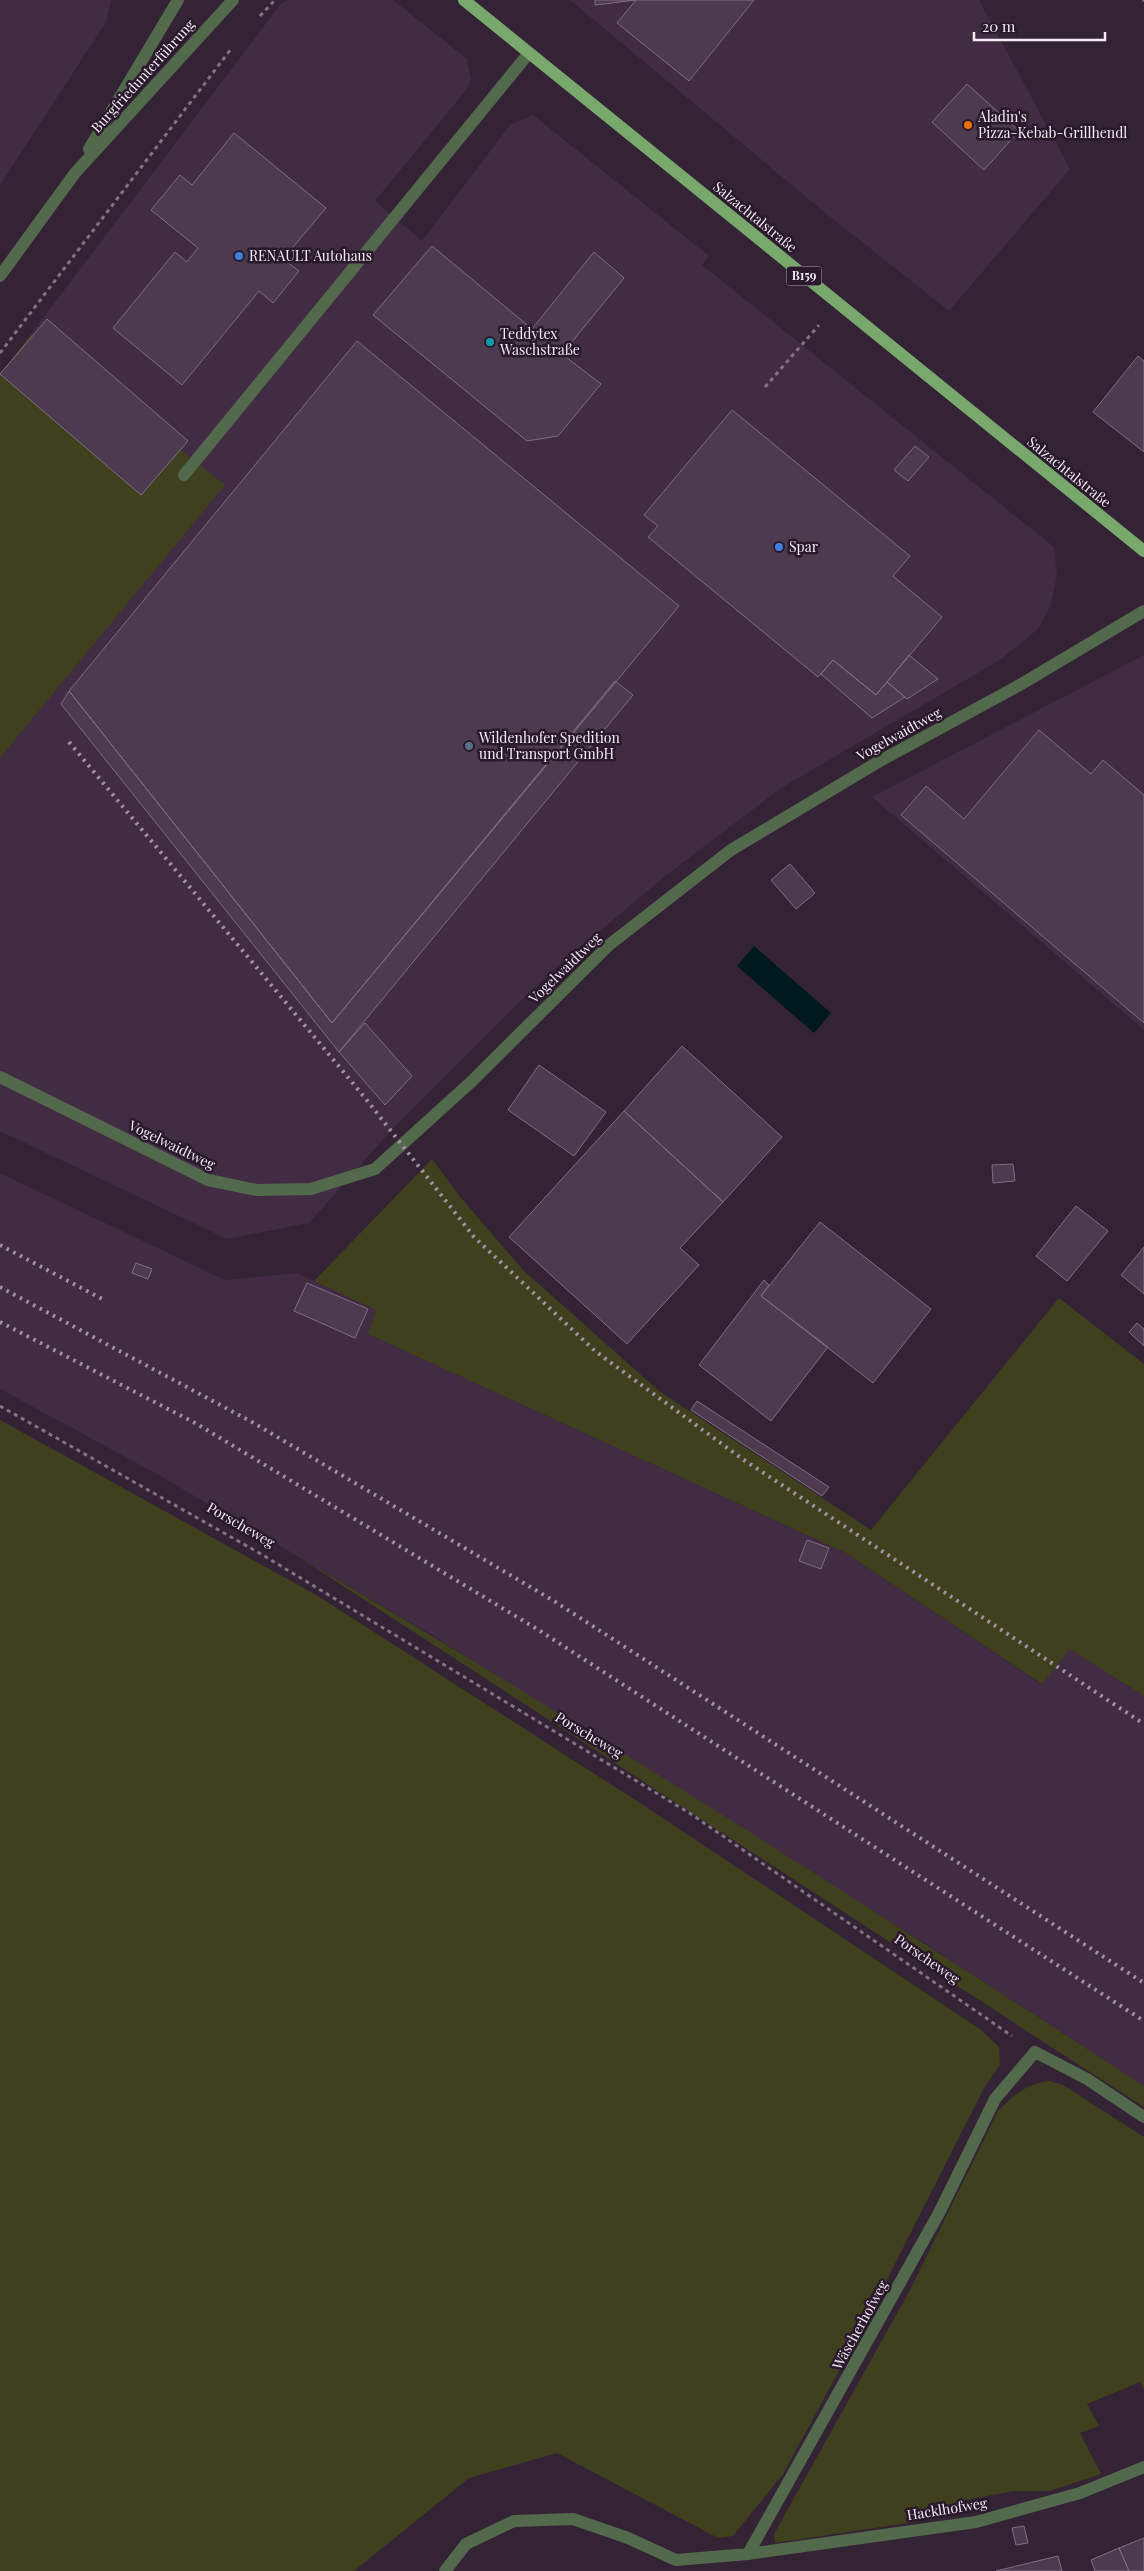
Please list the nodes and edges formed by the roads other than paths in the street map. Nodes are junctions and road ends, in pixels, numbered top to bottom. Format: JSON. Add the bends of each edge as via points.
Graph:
{"nodes":[{"id":1,"x":178,"y":0,"type":"edge"},
{"id":2,"x":233,"y":0,"type":"edge"},
{"id":3,"x":464,"y":0,"type":"edge"},
{"id":4,"x":529,"y":53,"type":"junction"},
{"id":5,"x":76,"y":173,"type":"junction"},
{"id":6,"x":0,"y":276,"type":"edge"},
{"id":7,"x":184,"y":474,"type":"dead end"},
{"id":8,"x":1144,"y":551,"type":"edge"},
{"id":9,"x":1144,"y":611,"type":"edge"},
{"id":10,"x":0,"y":1077,"type":"edge"},
{"id":11,"x":1144,"y":2117,"type":"edge"},
{"id":12,"x":1144,"y":2467,"type":"edge"},
{"id":13,"x":748,"y":2554,"type":"junction"},
{"id":14,"x":445,"y":2571,"type":"edge"}],
"edges":[{"from":1,"to":5,"type":"street","name":"Burgfriedunterführung"},
{"from":2,"to":5,"type":"street","name":"Burgfriedunterführung"},
{"from":3,"to":4,"type":"main road","name":"Salzachtalstraße","number":"B159"},
{"from":4,"to":7,"type":"street"},
{"from":4,"to":8,"type":"main road","name":"Salzachtalstraße","number":"B159"},
{"from":5,"to":6,"type":"street","name":"Burgfriedunterführung"},
{"from":9,"to":10,"type":"street","name":"Vogelwaidtweg","via":[[1024,682],[878,762],[731,850],[609,945],[471,1082],[375,1169],[311,1189],[257,1190],[208,1180]]},
{"from":11,"to":13,"type":"street","name":"Wäscherhofweg","via":[[1087,2080],[1035,2052],[995,2098],[939,2213]]},
{"from":12,"to":13,"type":"street","name":"Hacklhofweg","via":[[1080,2493],[976,2522]]},
{"from":13,"to":14,"type":"street","via":[[676,2560],[628,2538],[573,2519],[514,2520],[466,2544]]}]}
